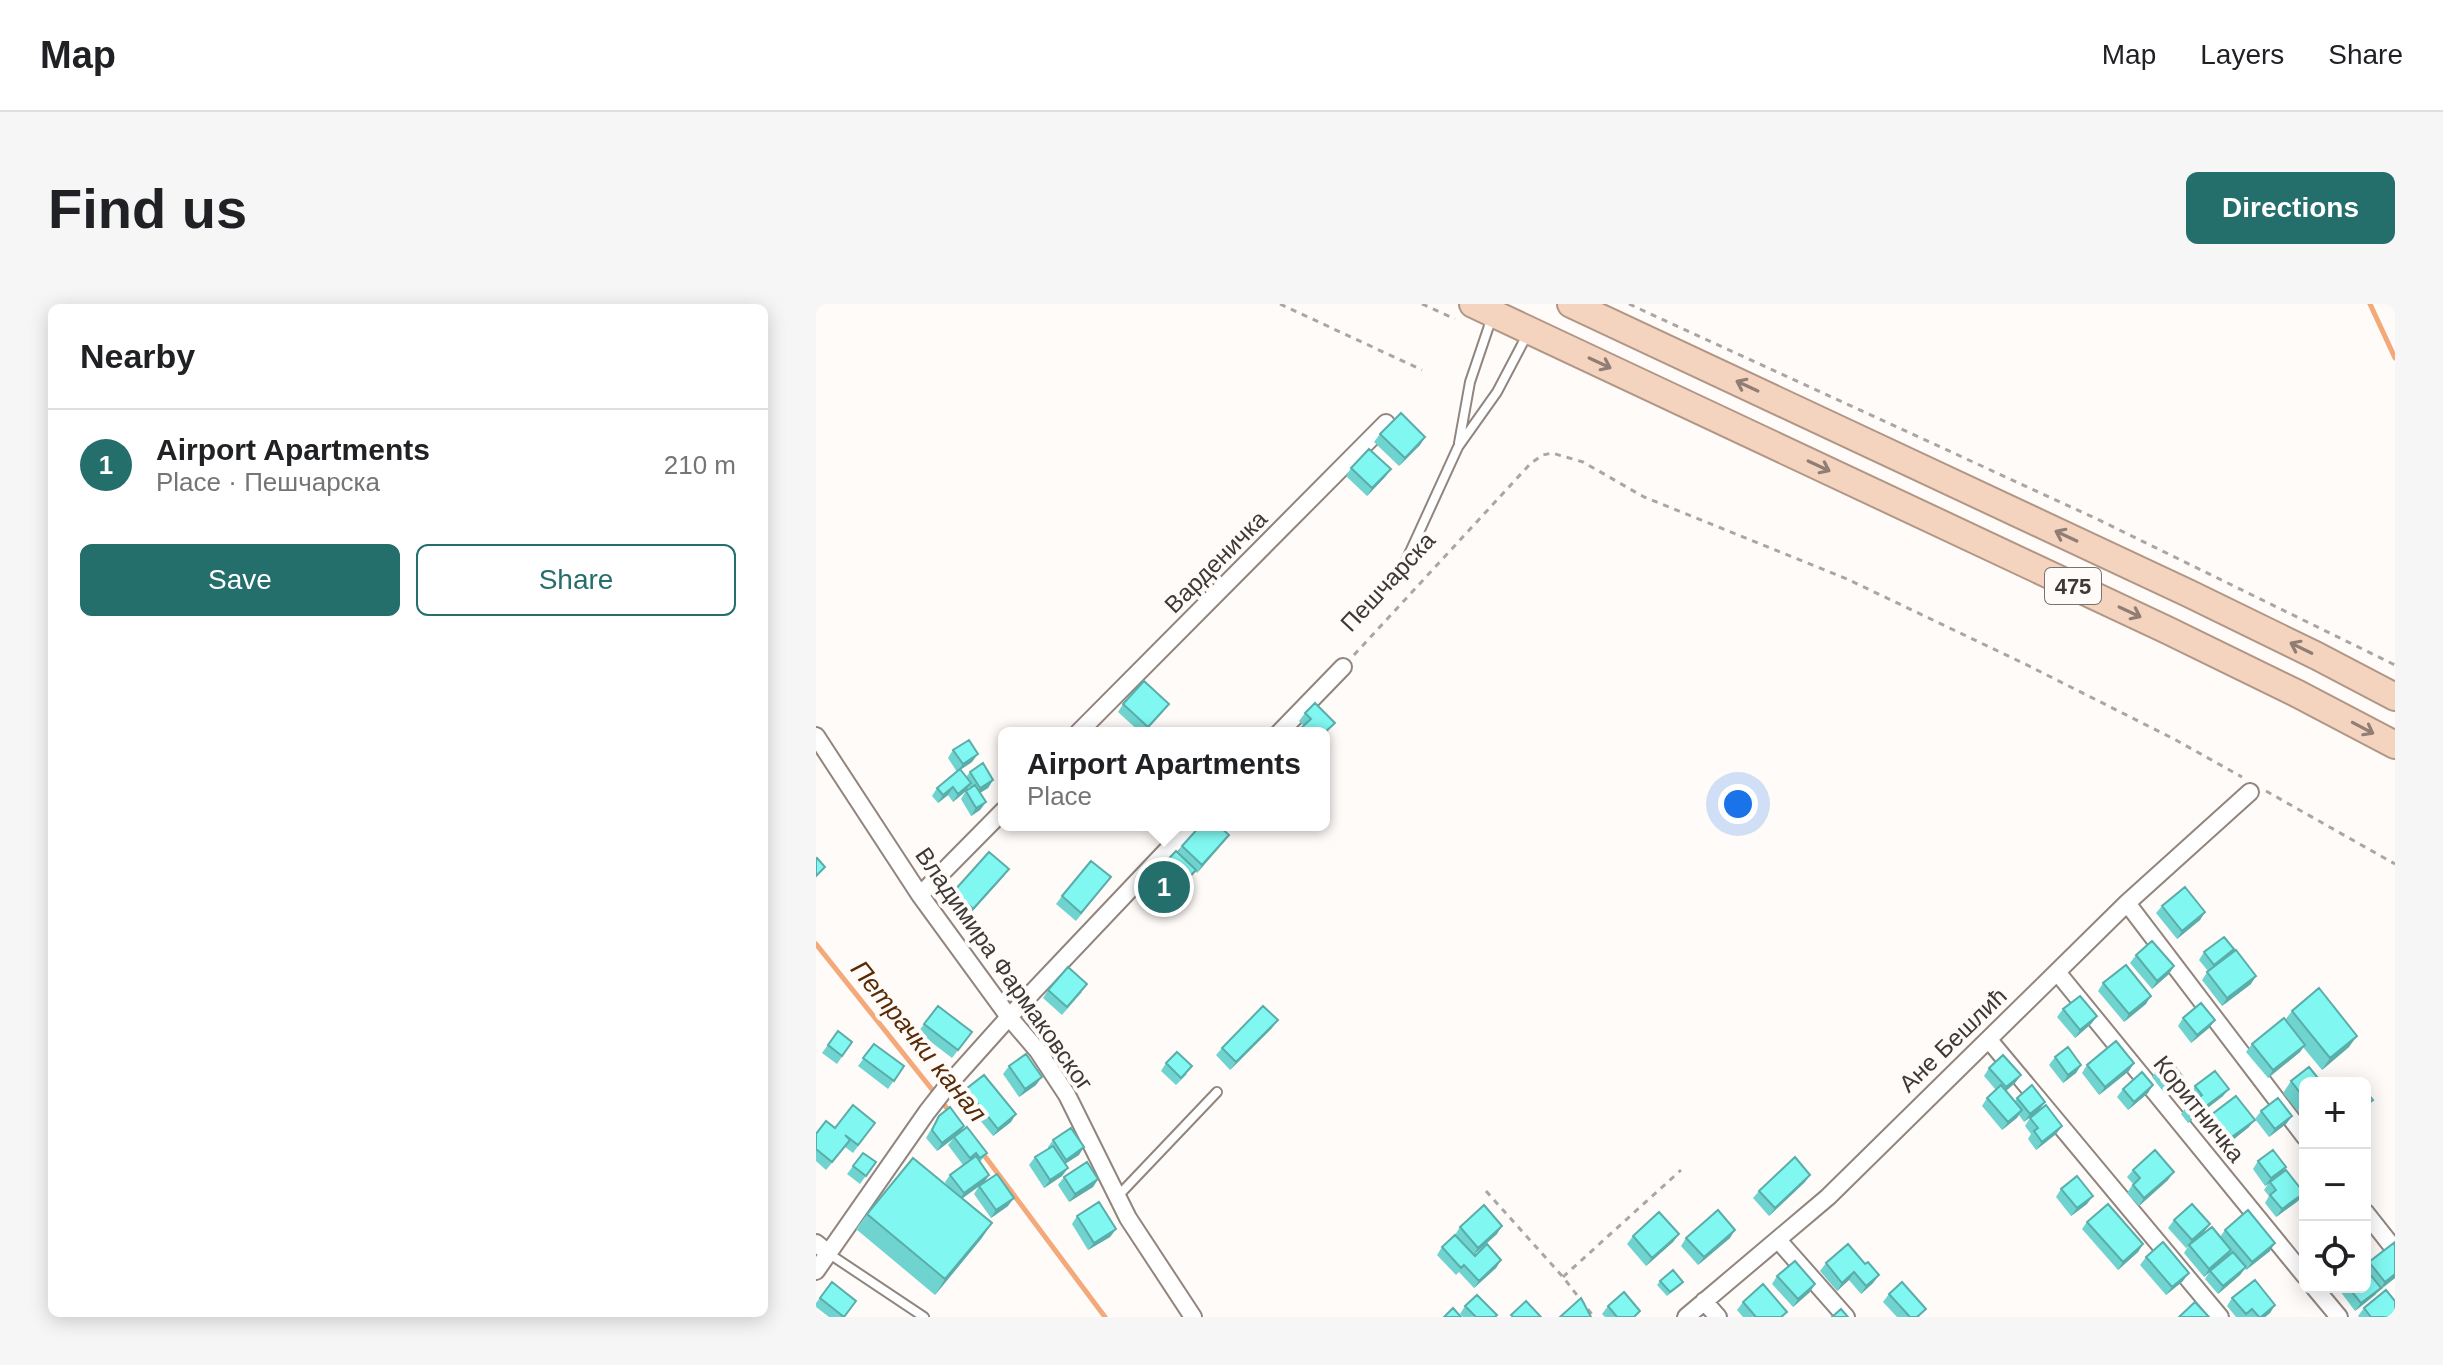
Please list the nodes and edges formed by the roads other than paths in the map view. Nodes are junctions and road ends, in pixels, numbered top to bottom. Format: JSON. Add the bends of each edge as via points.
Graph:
{"nodes":[{"id":1,"x":1571,"y":304,"type":"edge"},
{"id":2,"x":1483,"y":309,"type":"edge"},
{"id":3,"x":1529,"y":330,"type":"junction"},
{"id":4,"x":1386,"y":423,"type":"edge"},
{"id":5,"x":1458,"y":447,"type":"junction"},
{"id":6,"x":1399,"y":576,"type":"dead end"},
{"id":7,"x":1343,"y":667,"type":"road end"},
{"id":8,"x":2395,"y":697,"type":"edge"},
{"id":9,"x":1084,"y":727,"type":"edge"},
{"id":10,"x":1285,"y":727,"type":"edge"},
{"id":11,"x":816,"y":736,"type":"edge"},
{"id":12,"x":2395,"y":745,"type":"edge"},
{"id":13,"x":2256,"y":789,"type":"road end"},
{"id":14,"x":998,"y":816,"type":"edge"},
{"id":15,"x":1185,"y":831,"type":"edge"},
{"id":16,"x":920,"y":895,"type":"junction"},
{"id":17,"x":2127,"y":903,"type":"junction"},
{"id":18,"x":2057,"y":972,"type":"junction"},
{"id":19,"x":1009,"y":1017,"type":"junction"},
{"id":20,"x":1989,"y":1040,"type":"junction"},
{"id":21,"x":1217,"y":1092,"type":"dead end"},
{"id":22,"x":2299,"y":1129,"type":"edge"},
{"id":23,"x":1117,"y":1197,"type":"junction"},
{"id":24,"x":2371,"y":1220,"type":"edge"},
{"id":25,"x":1778,"y":1240,"type":"junction"},
{"id":26,"x":822,"y":1248,"type":"edge"},
{"id":27,"x":2395,"y":1250,"type":"edge"},
{"id":28,"x":2299,"y":1269,"type":"edge"},
{"id":29,"x":816,"y":1271,"type":"edge"},
{"id":30,"x":2319,"y":1293,"type":"edge"},
{"id":31,"x":1704,"y":1301,"type":"junction"},
{"id":32,"x":924,"y":1317,"type":"edge"},
{"id":33,"x":1193,"y":1317,"type":"edge"},
{"id":34,"x":1686,"y":1317,"type":"edge"},
{"id":35,"x":1718,"y":1317,"type":"edge"},
{"id":36,"x":1846,"y":1317,"type":"edge"},
{"id":37,"x":2220,"y":1317,"type":"edge"},
{"id":38,"x":2339,"y":1317,"type":"edge"}],
"edges":[{"from":8,"to":1,"type":"highway","number":"475","one_way":true,"via":[[2188,593]]},
{"from":2,"to":3,"type":"highway","number":"475"},
{"from":2,"to":5,"type":"lane"},
{"from":3,"to":5,"type":"lane","via":[[1497,392]]},
{"from":3,"to":12,"type":"highway","number":"475","one_way":true,"via":[[2167,630]]},
{"from":4,"to":9,"type":"street","name":"Варденичка"},
{"from":5,"to":6,"type":"lane"},
{"from":7,"to":10,"type":"street","name":"Пешчарска"},
{"from":11,"to":16,"type":"street","name":"Владимира Фармаковског"},
{"from":13,"to":17,"type":"street","name":"Ане Бешлић"},
{"from":14,"to":16,"type":"street"},
{"from":15,"to":19,"type":"street"},
{"from":16,"to":19,"type":"street","name":"Владимира Фармаковског"},
{"from":17,"to":18,"type":"street","name":"Ане Бешлић"},
{"from":17,"to":22,"type":"street"},
{"from":18,"to":20,"type":"street","name":"Ане Бешлић"},
{"from":18,"to":28,"type":"street","name":"Коритничка"},
{"from":19,"to":23,"type":"street","name":"Владимира Фармаковског","via":[[1067,1095]]},
{"from":19,"to":26,"type":"street","via":[[949,1084]]},
{"from":20,"to":25,"type":"street","name":"Ане Бешлић"},
{"from":20,"to":37,"type":"street"},
{"from":21,"to":23,"type":"lane"},
{"from":23,"to":33,"type":"street","name":"Владимира Фармаковског"},
{"from":24,"to":27,"type":"street"},
{"from":25,"to":31,"type":"street","name":"Ане Бешлић"},
{"from":25,"to":36,"type":"street"},
{"from":26,"to":29,"type":"street"},
{"from":26,"to":32,"type":"lane"},
{"from":30,"to":38,"type":"street"},
{"from":31,"to":34,"type":"street","name":"Ане Бешлић"},
{"from":31,"to":35,"type":"street"}]}
